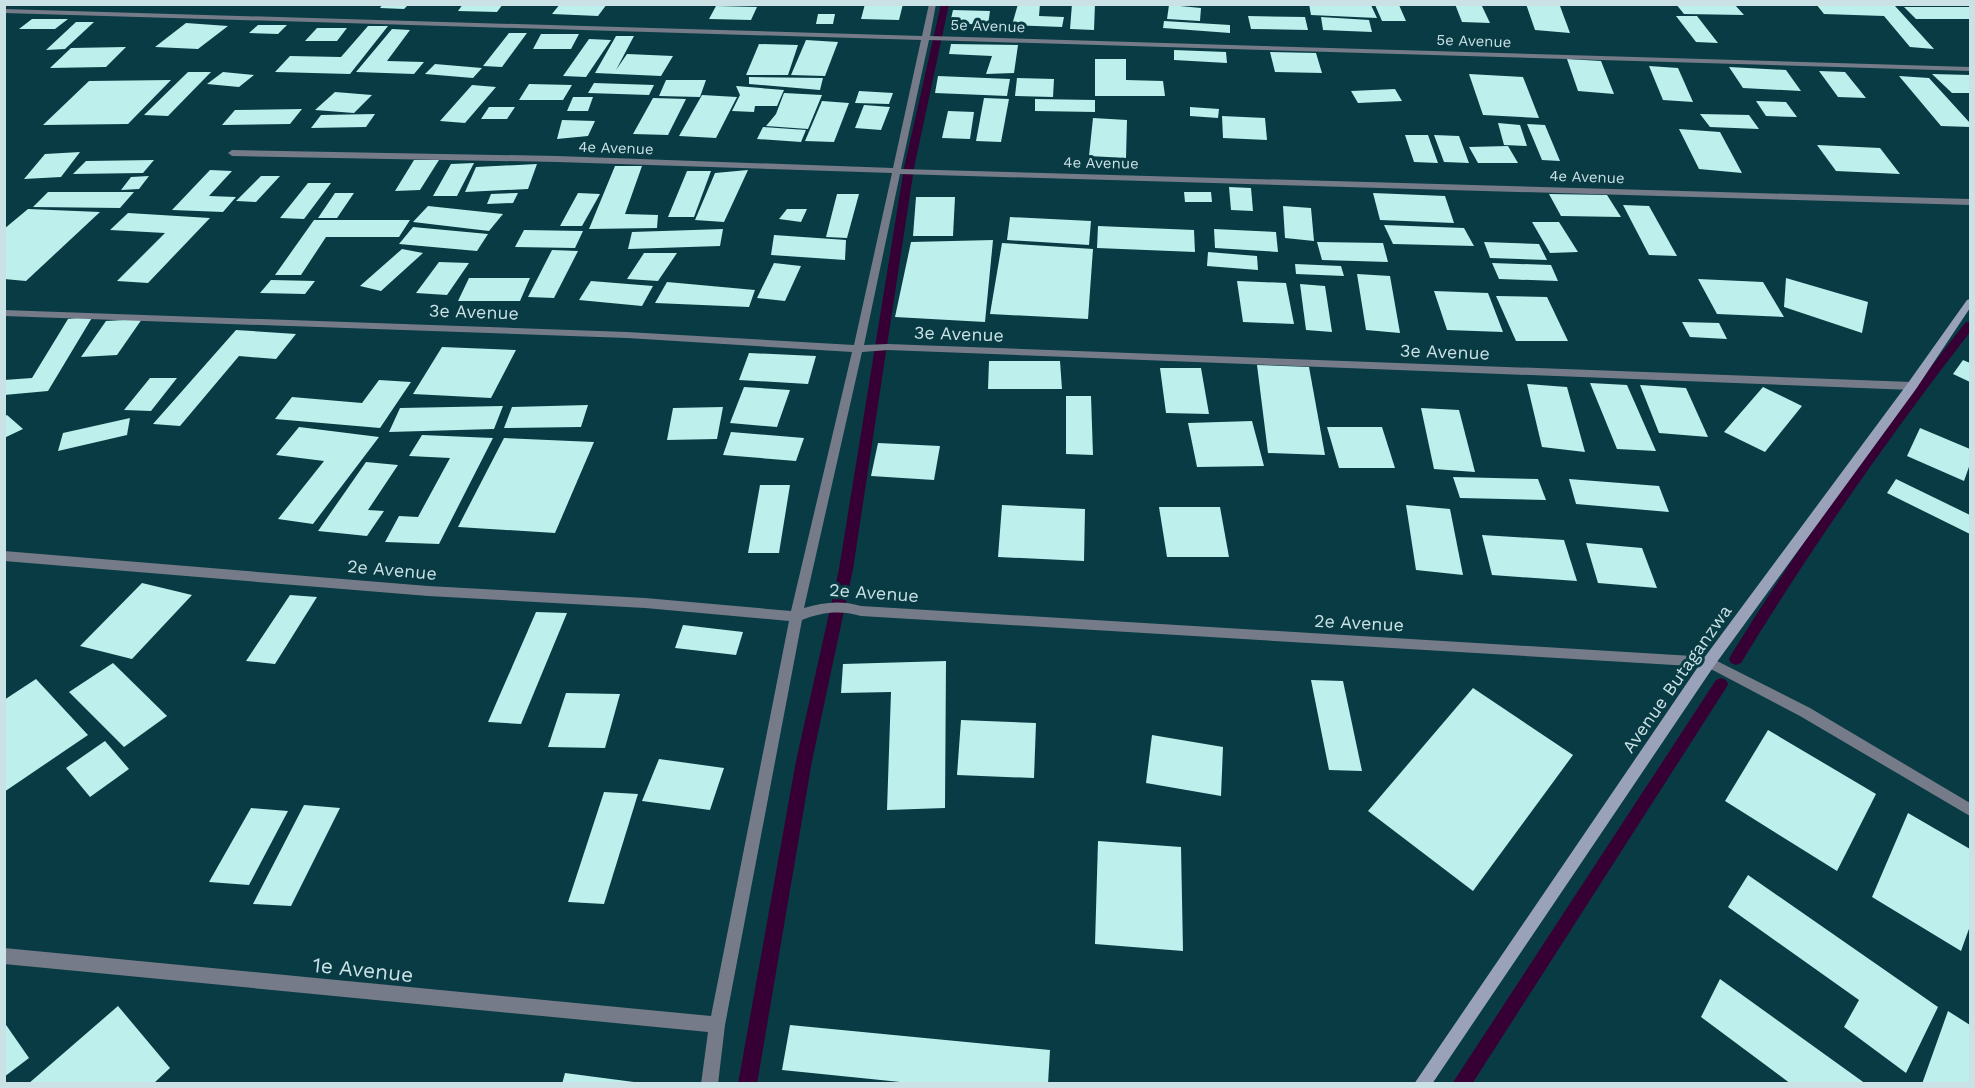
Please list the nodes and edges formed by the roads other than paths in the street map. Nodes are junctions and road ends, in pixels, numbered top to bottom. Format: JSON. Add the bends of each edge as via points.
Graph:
{"nodes":[{"id":1,"x":933,"y":4,"type":"edge"},
{"id":2,"x":4,"y":10,"type":"edge"},
{"id":3,"x":928,"y":38,"type":"junction"},
{"id":4,"x":1971,"y":69,"type":"edge"},
{"id":5,"x":232,"y":153,"type":"dead end"},
{"id":6,"x":900,"y":171,"type":"junction"},
{"id":7,"x":1971,"y":202,"type":"edge"},
{"id":8,"x":1971,"y":302,"type":"edge"},
{"id":9,"x":4,"y":313,"type":"edge"},
{"id":10,"x":858,"y":349,"type":"junction"},
{"id":11,"x":1912,"y":386,"type":"junction"},
{"id":12,"x":4,"y":556,"type":"edge"},
{"id":13,"x":796,"y":617,"type":"junction"},
{"id":14,"x":1709,"y":662,"type":"junction"},
{"id":15,"x":1971,"y":810,"type":"edge"},
{"id":16,"x":4,"y":957,"type":"edge"},
{"id":17,"x":717,"y":1025,"type":"junction"},
{"id":18,"x":709,"y":1083,"type":"edge"},
{"id":19,"x":1422,"y":1083,"type":"edge"}],
"edges":[{"from":1,"to":3,"type":"street"},
{"from":2,"to":3,"type":"street","name":"5e Avenue"},
{"from":3,"to":4,"type":"street","name":"5e Avenue"},
{"from":3,"to":6,"type":"street"},
{"from":5,"to":6,"type":"street","name":"4e Avenue"},
{"from":6,"to":7,"type":"street","name":"4e Avenue"},
{"from":6,"to":10,"type":"street"},
{"from":8,"to":11,"type":"street","name":"Avenue Butaganzwa"},
{"from":9,"to":10,"type":"street","name":"3e Avenue","via":[[591,333]]},
{"from":10,"to":11,"type":"street","name":"3e Avenue","via":[[888,347]]},
{"from":10,"to":13,"type":"street"},
{"from":11,"to":14,"type":"street","name":"Avenue Butaganzwa"},
{"from":12,"to":13,"type":"street","name":"2e Avenue"},
{"from":13,"to":14,"type":"street","name":"2e Avenue","via":[[818,607],[847,606],[861,611]]},
{"from":13,"to":17,"type":"street"},
{"from":14,"to":15,"type":"street","via":[[1805,712]]},
{"from":14,"to":19,"type":"street","name":"Avenue Butaganzwa"},
{"from":16,"to":17,"type":"street","name":"1e Avenue"},
{"from":17,"to":18,"type":"street"}]}
